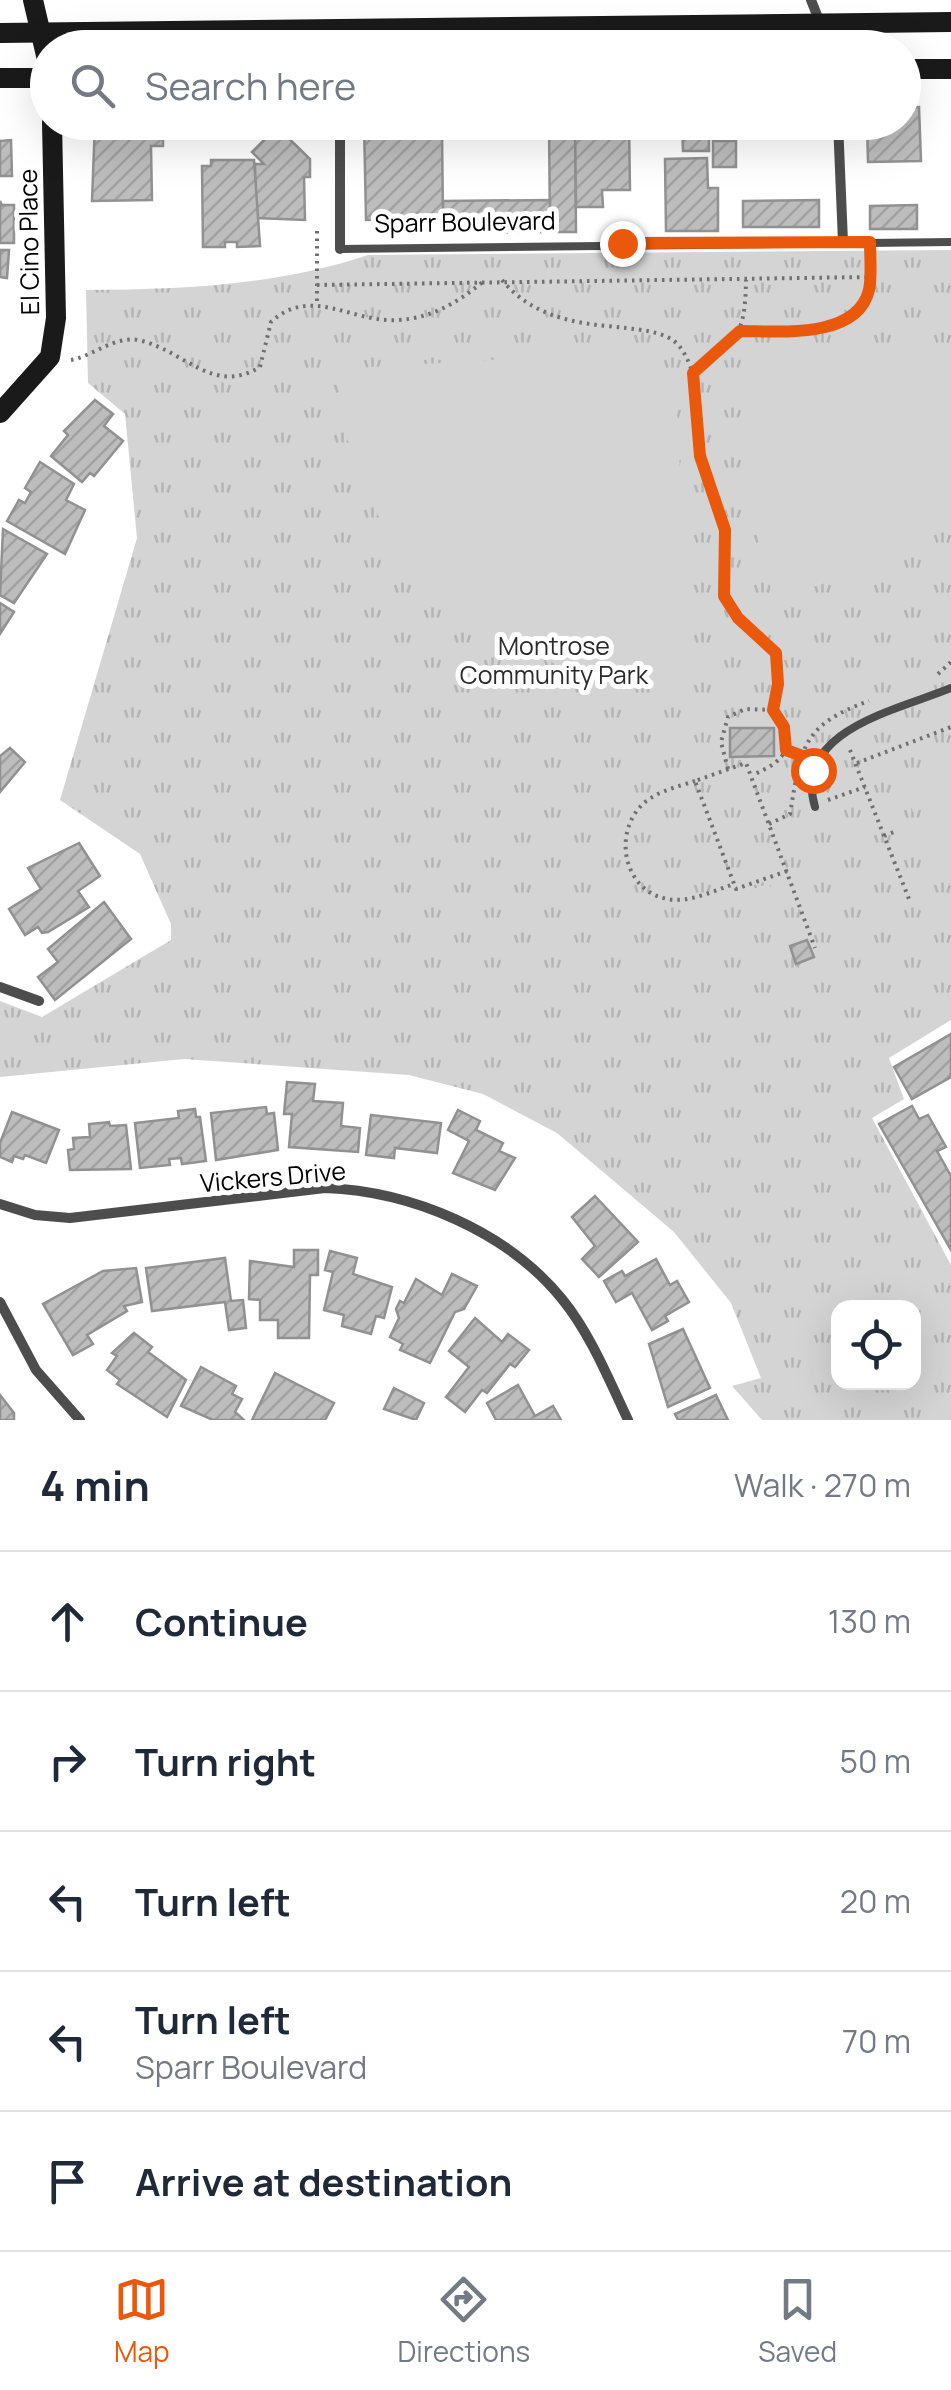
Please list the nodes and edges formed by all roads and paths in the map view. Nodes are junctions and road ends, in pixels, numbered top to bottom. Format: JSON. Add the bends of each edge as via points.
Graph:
{"nodes":[{"id":1,"x":33,"y":0,"type":"edge"},
{"id":2,"x":811,"y":0,"type":"edge"},
{"id":3,"x":951,"y":22,"type":"edge"},
{"id":4,"x":824,"y":24,"type":"junction"},
{"id":5,"x":38,"y":30,"type":"edge"},
{"id":6,"x":617,"y":30,"type":"edge"},
{"id":7,"x":826,"y":30,"type":"edge"},
{"id":8,"x":30,"y":33,"type":"edge"},
{"id":9,"x":0,"y":34,"type":"edge"},
{"id":10,"x":921,"y":69,"type":"edge"},
{"id":11,"x":951,"y":69,"type":"edge"},
{"id":12,"x":0,"y":78,"type":"edge"},
{"id":13,"x":30,"y":78,"type":"edge"},
{"id":14,"x":52,"y":140,"type":"edge"},
{"id":15,"x":340,"y":140,"type":"edge"},
{"id":16,"x":839,"y":140,"type":"edge"},
{"id":17,"x":318,"y":230,"type":"dead end"},
{"id":18,"x":843,"y":242,"type":"junction"},
{"id":19,"x":870,"y":242,"type":"junction"},
{"id":20,"x":951,"y":242,"type":"edge"},
{"id":21,"x":340,"y":249,"type":"joint"},
{"id":22,"x":870,"y":277,"type":"junction"},
{"id":23,"x":502,"y":280,"type":"junction"},
{"id":24,"x":746,"y":280,"type":"junction"},
{"id":25,"x":484,"y":281,"type":"junction"},
{"id":26,"x":317,"y":286,"type":"junction"},
{"id":27,"x":317,"y":302,"type":"junction"},
{"id":28,"x":740,"y":331,"type":"junction"},
{"id":29,"x":74,"y":360,"type":"dead end"},
{"id":30,"x":693,"y":373,"type":"junction"},
{"id":31,"x":0,"y":413,"type":"edge"},
{"id":32,"x":951,"y":688,"type":"edge"},
{"id":33,"x":773,"y":710,"type":"junction"},
{"id":34,"x":951,"y":727,"type":"edge"},
{"id":35,"x":844,"y":733,"type":"junction"},
{"id":36,"x":786,"y":750,"type":"junction"},
{"id":37,"x":816,"y":761,"type":"junction"},
{"id":38,"x":856,"y":764,"type":"junction"},
{"id":39,"x":728,"y":769,"type":"junction"},
{"id":40,"x":751,"y":776,"type":"junction"},
{"id":41,"x":696,"y":781,"type":"junction"},
{"id":42,"x":865,"y":787,"type":"junction"},
{"id":43,"x":815,"y":806,"type":"joint"},
{"id":44,"x":894,"y":832,"type":"dead end"},
{"id":45,"x":884,"y":836,"type":"junction"},
{"id":46,"x":786,"y":870,"type":"junction"},
{"id":47,"x":734,"y":884,"type":"junction"},
{"id":48,"x":909,"y":899,"type":"dead end"},
{"id":49,"x":815,"y":948,"type":"dead end"},
{"id":50,"x":0,"y":986,"type":"edge"},
{"id":51,"x":39,"y":1001,"type":"dead end"},
{"id":52,"x":0,"y":1204,"type":"edge"},
{"id":53,"x":0,"y":1302,"type":"edge"},
{"id":54,"x":80,"y":1420,"type":"edge"},
{"id":55,"x":628,"y":1420,"type":"edge"}],
"edges":[{"from":1,"to":5,"type":"main road"},
{"from":2,"to":4,"type":"street"},
{"from":3,"to":4,"type":"main road"},
{"from":4,"to":6,"type":"main road"},
{"from":4,"to":7,"type":"street"},
{"from":8,"to":9,"type":"main road"},
{"from":10,"to":11,"type":"main road"},
{"from":12,"to":13,"type":"main road"},
{"from":14,"to":31,"type":"main road","name":"El Cino Place","via":[[56,318],[49,360]]},
{"from":15,"to":21,"type":"street"},
{"from":16,"to":18,"type":"street"},
{"from":17,"to":26,"type":"path"},
{"from":18,"to":19,"type":"lane","name":"Sparr Boulevard"},
{"from":18,"to":21,"type":"lane","name":"Sparr Boulevard"},
{"from":19,"to":20,"type":"lane","name":"Sparr Boulevard"},
{"from":19,"to":22,"type":"path"},
{"from":22,"to":24,"type":"path"},
{"from":22,"to":28,"type":"path","via":[[864,301],[840,322]]},
{"from":23,"to":24,"type":"path"},
{"from":23,"to":25,"type":"path"},
{"from":23,"to":30,"type":"path","via":[[516,297],[556,318],[665,334]]},
{"from":24,"to":28,"type":"path"},
{"from":25,"to":26,"type":"path"},
{"from":25,"to":27,"type":"path","via":[[456,304],[414,318],[367,318]]},
{"from":26,"to":27,"type":"path"},
{"from":27,"to":29,"type":"path","via":[[294,304],[271,322],[260,368],[238,380],[216,377],[171,351],[134,340]]},
{"from":28,"to":30,"type":"path"},
{"from":30,"to":33,"type":"path","via":[[700,456],[725,530],[724,596],[776,653]]},
{"from":32,"to":35,"type":"lane"},
{"from":33,"to":36,"type":"path","via":[[784,727]]},
{"from":33,"to":39,"type":"path","via":[[745,709],[728,717],[722,742]]},
{"from":34,"to":38,"type":"path"},
{"from":35,"to":37,"type":"lane"},
{"from":35,"to":38,"type":"path"},
{"from":36,"to":37,"type":"path"},
{"from":36,"to":40,"type":"path","via":[[776,766]]},
{"from":37,"to":43,"type":"lane","via":[[810,791]]},
{"from":38,"to":42,"type":"path"},
{"from":39,"to":40,"type":"path","via":[[746,763]]},
{"from":39,"to":41,"type":"path"},
{"from":40,"to":46,"type":"path"},
{"from":41,"to":47,"type":"path"},
{"from":41,"to":47,"type":"path","via":[[640,807],[625,842],[630,869],[650,892],[667,899]]},
{"from":42,"to":43,"type":"path"},
{"from":42,"to":45,"type":"path"},
{"from":44,"to":45,"type":"path"},
{"from":45,"to":48,"type":"path"},
{"from":46,"to":47,"type":"path","via":[[736,889]]},
{"from":46,"to":49,"type":"path"},
{"from":50,"to":51,"type":"street"},
{"from":52,"to":55,"type":"street","name":"Vickers Drive","via":[[70,1218],[326,1188],[426,1207],[495,1241],[563,1300]]},
{"from":53,"to":54,"type":"street","via":[[36,1370]]}]}
